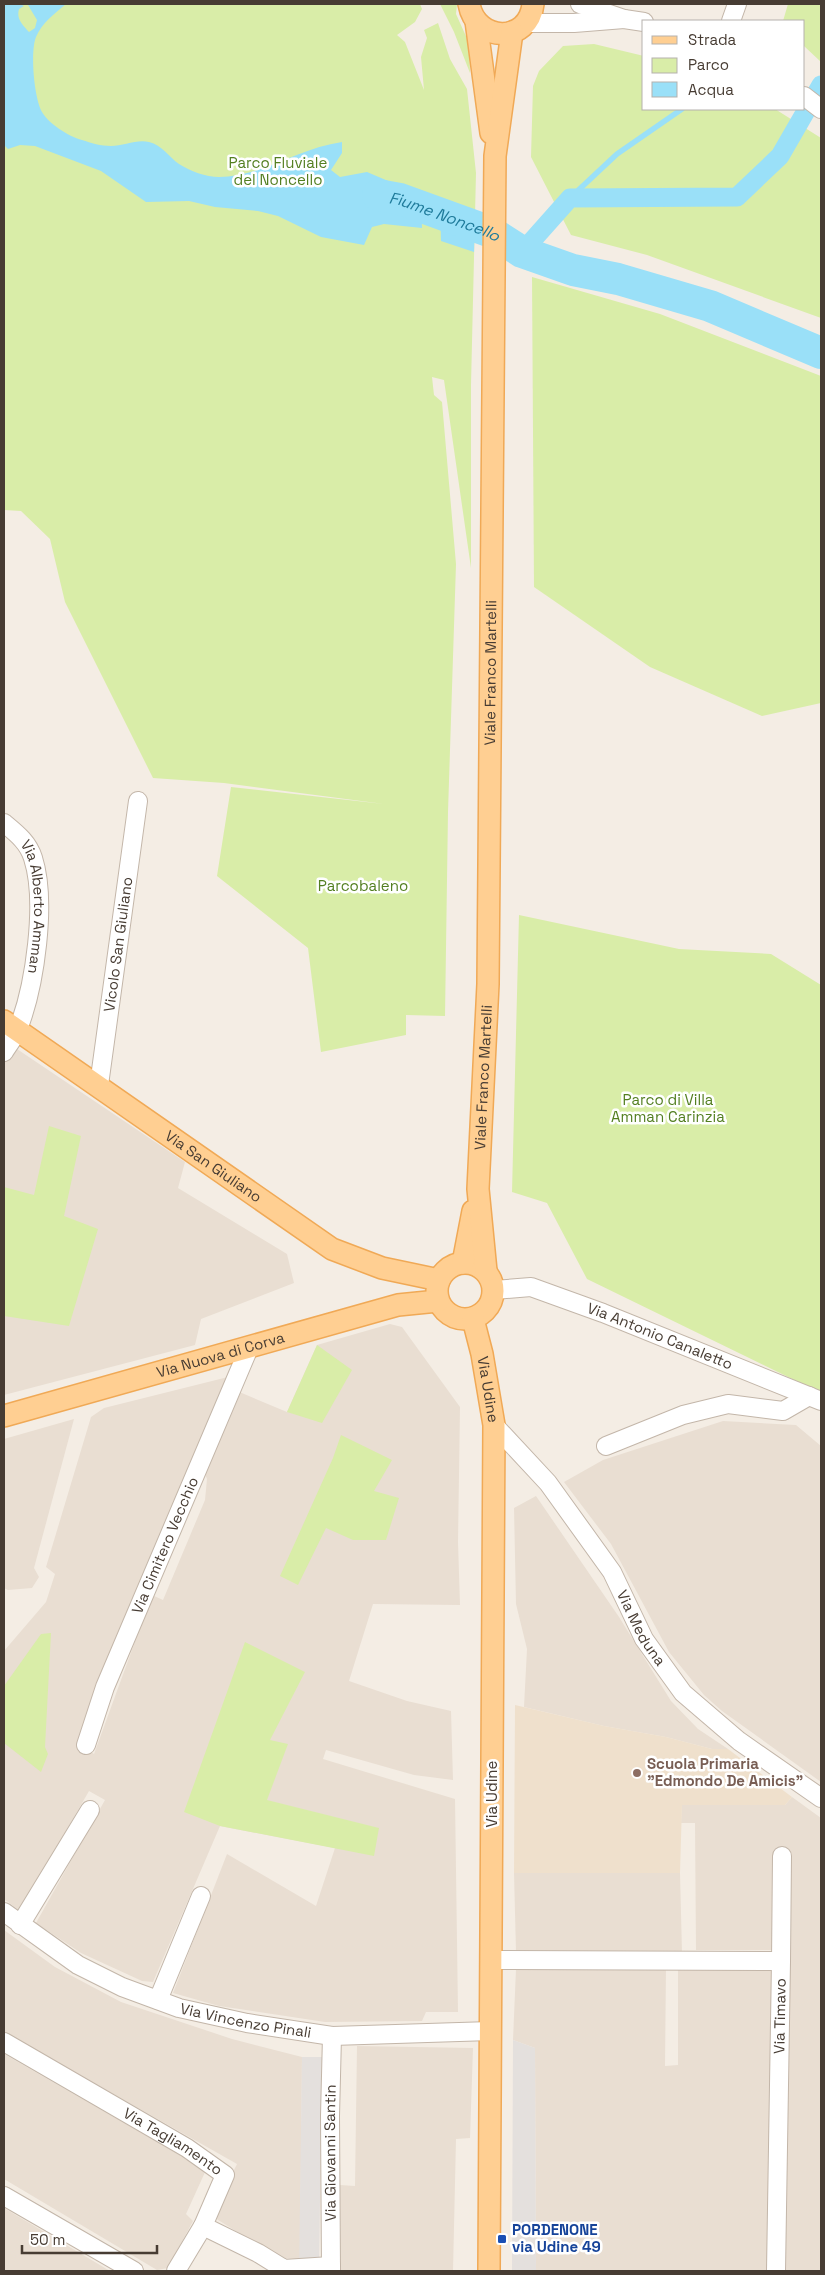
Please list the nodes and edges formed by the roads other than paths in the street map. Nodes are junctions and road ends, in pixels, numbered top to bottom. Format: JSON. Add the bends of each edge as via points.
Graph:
{"nodes":[{"id":1,"x":533,"y":4,"type":"edge"},
{"id":2,"x":580,"y":4,"type":"edge"},
{"id":3,"x":737,"y":4,"type":"edge"},
{"id":4,"x":472,"y":12,"type":"edge"},
{"id":5,"x":624,"y":19,"type":"junction"},
{"id":6,"x":731,"y":20,"type":"edge"},
{"id":7,"x":642,"y":22,"type":"edge"},
{"id":8,"x":519,"y":28,"type":"junction"},
{"id":9,"x":805,"y":97,"type":"edge"},
{"id":10,"x":821,"y":109,"type":"edge"},
{"id":11,"x":495,"y":156,"type":"junction"},
{"id":12,"x":138,"y":801,"type":"dead end"},
{"id":13,"x":4,"y":823,"type":"edge"},
{"id":14,"x":11,"y":1025,"type":"edge"},
{"id":15,"x":4,"y":1052,"type":"edge"},
{"id":16,"x":99,"y":1085,"type":"junction"},
{"id":17,"x":478,"y":1189,"type":"junction"},
{"id":18,"x":463,"y":1263,"type":"junction"},
{"id":19,"x":490,"y":1281,"type":"junction"},
{"id":20,"x":438,"y":1291,"type":"junction"},
{"id":21,"x":473,"y":1319,"type":"junction"},
{"id":22,"x":249,"y":1348,"type":"junction"},
{"id":23,"x":815,"y":1398,"type":"edge"},
{"id":24,"x":4,"y":1416,"type":"edge"},
{"id":25,"x":494,"y":1426,"type":"junction"},
{"id":26,"x":606,"y":1446,"type":"dead end"},
{"id":27,"x":86,"y":1745,"type":"dead end"},
{"id":28,"x":821,"y":1798,"type":"edge"},
{"id":29,"x":90,"y":1810,"type":"dead end"},
{"id":30,"x":782,"y":1856,"type":"dead end"},
{"id":31,"x":202,"y":1896,"type":"dead end"},
{"id":32,"x":4,"y":1912,"type":"edge"},
{"id":33,"x":20,"y":1925,"type":"junction"},
{"id":34,"x":491,"y":1960,"type":"junction"},
{"id":35,"x":781,"y":1961,"type":"junction"},
{"id":36,"x":158,"y":2000,"type":"junction"},
{"id":37,"x":491,"y":2031,"type":"junction"},
{"id":38,"x":332,"y":2036,"type":"junction"},
{"id":39,"x":4,"y":2042,"type":"edge"},
{"id":40,"x":4,"y":2196,"type":"edge"},
{"id":41,"x":203,"y":2226,"type":"junction"},
{"id":42,"x":331,"y":2268,"type":"edge"},
{"id":43,"x":134,"y":2271,"type":"edge"},
{"id":44,"x":176,"y":2271,"type":"edge"},
{"id":45,"x":489,"y":2271,"type":"edge"},
{"id":46,"x":776,"y":2271,"type":"edge"}],
"edges":[{"from":1,"to":8,"type":"main road","name":"Viale Franco Martelli","via":[[532,12]]},
{"from":2,"to":5,"type":"street"},
{"from":3,"to":6,"type":"street"},
{"from":4,"to":8,"type":"main road","name":"Viale Franco Martelli","via":[[492,33]]},
{"from":4,"to":11,"type":"main road","name":"Viale Franco Martelli"},
{"from":5,"to":7,"type":"street"},
{"from":5,"to":8,"type":"street"},
{"from":8,"to":11,"type":"main road","name":"Viale Franco Martelli"},
{"from":9,"to":10,"type":"street"},
{"from":11,"to":17,"type":"main road","name":"Viale Franco Martelli","via":[[488,984]]},
{"from":12,"to":16,"type":"street","name":"Vicolo San Giuliano"},
{"from":13,"to":14,"type":"street","name":"Via Alberto Amman","via":[[22,837],[33,857],[40,899],[38,936],[28,988]]},
{"from":14,"to":15,"type":"street","name":"Via Alberto Amman"},
{"from":14,"to":16,"type":"main road","name":"Via San Giuliano"},
{"from":16,"to":20,"type":"main road","name":"Via San Giuliano","via":[[332,1249]]},
{"from":17,"to":18,"type":"main road","name":"Viale Franco Martelli"},
{"from":17,"to":19,"type":"main road","name":"Viale Franco Martelli"},
{"from":18,"to":19,"type":"main road","via":[[478,1266]]},
{"from":18,"to":20,"type":"main road","via":[[450,1267]]},
{"from":19,"to":21,"type":"main road","via":[[489,1307]]},
{"from":19,"to":23,"type":"street","name":"Via Antonio Canaletto","via":[[530,1287],[603,1313]]},
{"from":20,"to":21,"type":"main road","via":[[446,1312],[454,1317]]},
{"from":20,"to":22,"type":"main road","name":"Via Nuova di Corva"},
{"from":21,"to":25,"type":"main road","name":"Via Udine"},
{"from":22,"to":24,"type":"main road","name":"Via Nuova di Corva"},
{"from":22,"to":27,"type":"street","name":"Via Cimitero Vecchio","via":[[105,1687]]},
{"from":23,"to":26,"type":"street","via":[[783,1411],[728,1404],[682,1415]]},
{"from":25,"to":28,"type":"street","name":"Via Meduna","via":[[548,1482],[612,1572],[644,1639],[683,1693],[739,1741]]},
{"from":25,"to":34,"type":"main road","name":"Via Udine"},
{"from":29,"to":33,"type":"street"},
{"from":30,"to":35,"type":"street"},
{"from":31,"to":36,"type":"street"},
{"from":32,"to":33,"type":"street","name":"Via Vincenzo Pinali"},
{"from":33,"to":36,"type":"street","name":"Via Vincenzo Pinali","via":[[78,1965]]},
{"from":34,"to":35,"type":"street","name":"Via Timavo"},
{"from":34,"to":37,"type":"main road","name":"Via Udine"},
{"from":35,"to":46,"type":"street","name":"Via Timavo"},
{"from":36,"to":38,"type":"street","name":"Via Vincenzo Pinali","via":[[247,2023]]},
{"from":37,"to":38,"type":"street","name":"Via Vincenzo Pinali"},
{"from":37,"to":45,"type":"main road","name":"Via Udine"},
{"from":38,"to":42,"type":"street","name":"Via Giovanni Santin"},
{"from":39,"to":41,"type":"street","name":"Via Tagliamento","via":[[188,2148],[225,2175]]},
{"from":40,"to":43,"type":"street"},
{"from":41,"to":42,"type":"street","via":[[284,2269]]},
{"from":41,"to":44,"type":"street"}]}
